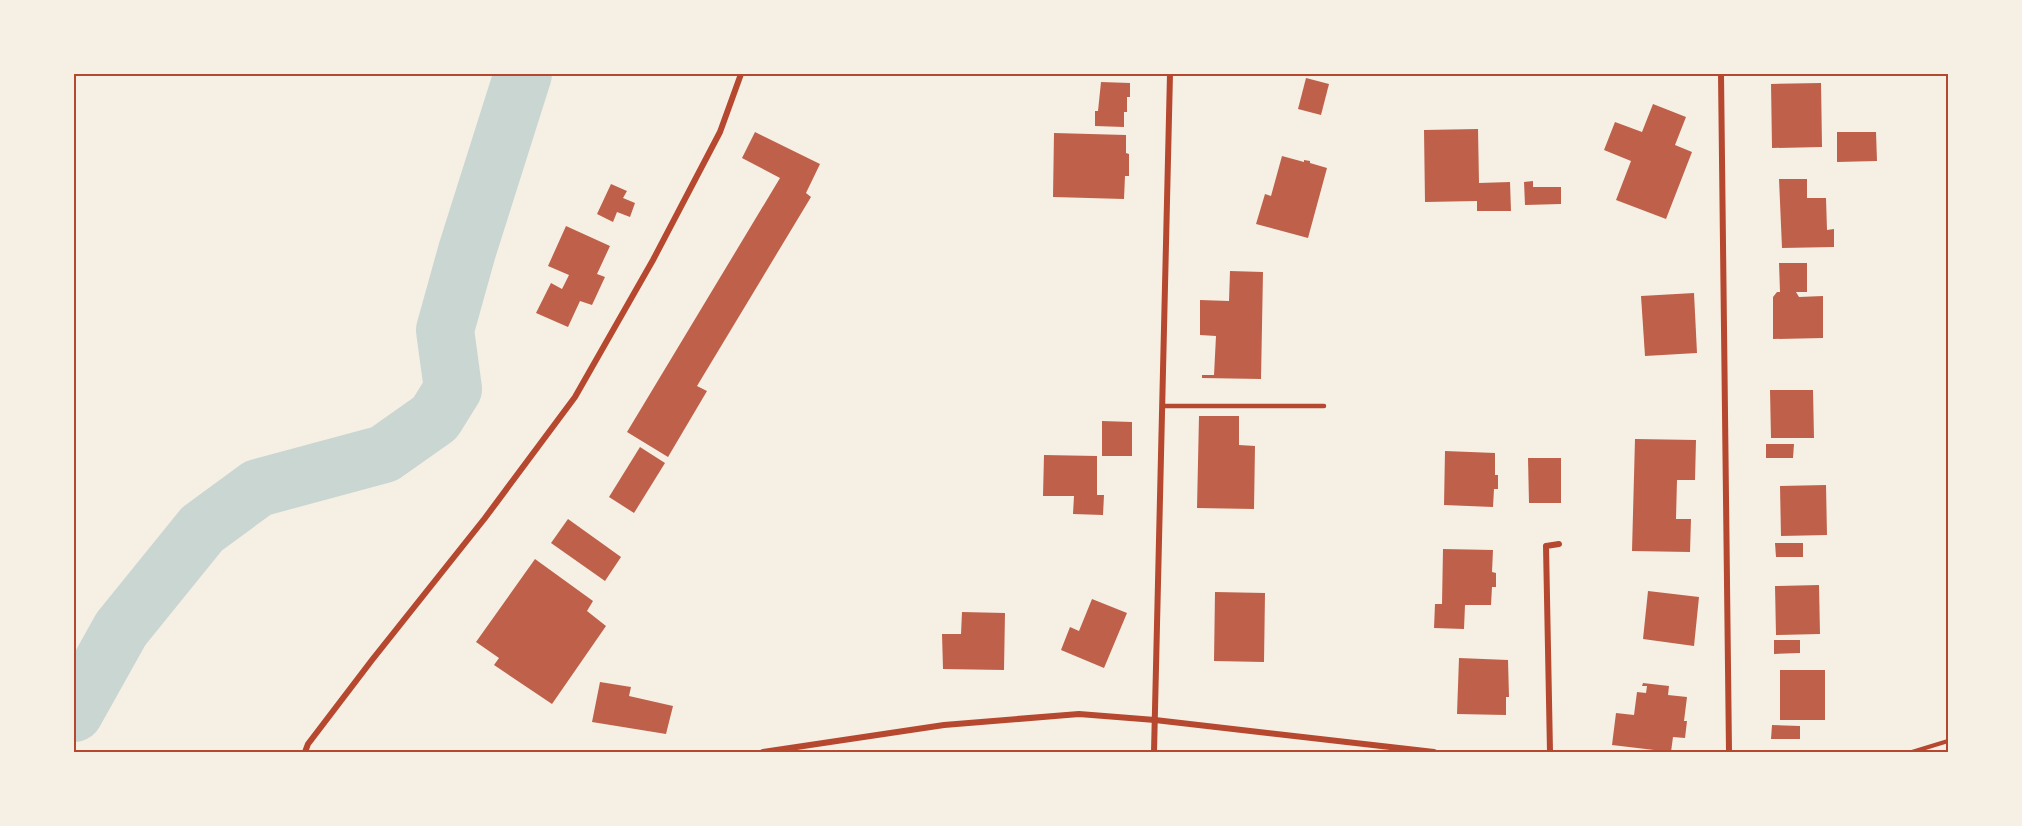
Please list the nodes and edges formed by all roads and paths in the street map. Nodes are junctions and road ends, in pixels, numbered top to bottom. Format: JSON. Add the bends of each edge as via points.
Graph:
{"nodes":[{"id":1,"x":741,"y":74,"type":"edge"},
{"id":2,"x":1170,"y":74,"type":"edge"},
{"id":3,"x":1721,"y":74,"type":"edge"},
{"id":4,"x":1162,"y":406,"type":"junction"},
{"id":5,"x":1324,"y":406,"type":"dead end"},
{"id":6,"x":1558,"y":544,"type":"dead end"},
{"id":7,"x":1155,"y":720,"type":"junction"},
{"id":8,"x":1948,"y":741,"type":"edge"},
{"id":9,"x":305,"y":753,"type":"edge"},
{"id":10,"x":763,"y":753,"type":"edge"},
{"id":11,"x":1154,"y":753,"type":"edge"},
{"id":12,"x":1434,"y":753,"type":"edge"},
{"id":13,"x":1550,"y":753,"type":"edge"},
{"id":14,"x":1730,"y":753,"type":"edge"},
{"id":15,"x":1912,"y":753,"type":"edge"}],
"edges":[{"from":1,"to":9,"type":"street","via":[[715,142],[575,397],[308,744]]},
{"from":2,"to":4,"type":"street"},
{"from":3,"to":14,"type":"street"},
{"from":4,"to":5,"type":"lane"},
{"from":4,"to":7,"type":"street"},
{"from":6,"to":13,"type":"street","via":[[1546,546]]},
{"from":7,"to":10,"type":"street","via":[[1079,714],[944,724]]},
{"from":7,"to":11,"type":"street"},
{"from":7,"to":12,"type":"street"},
{"from":8,"to":15,"type":"path"}]}
